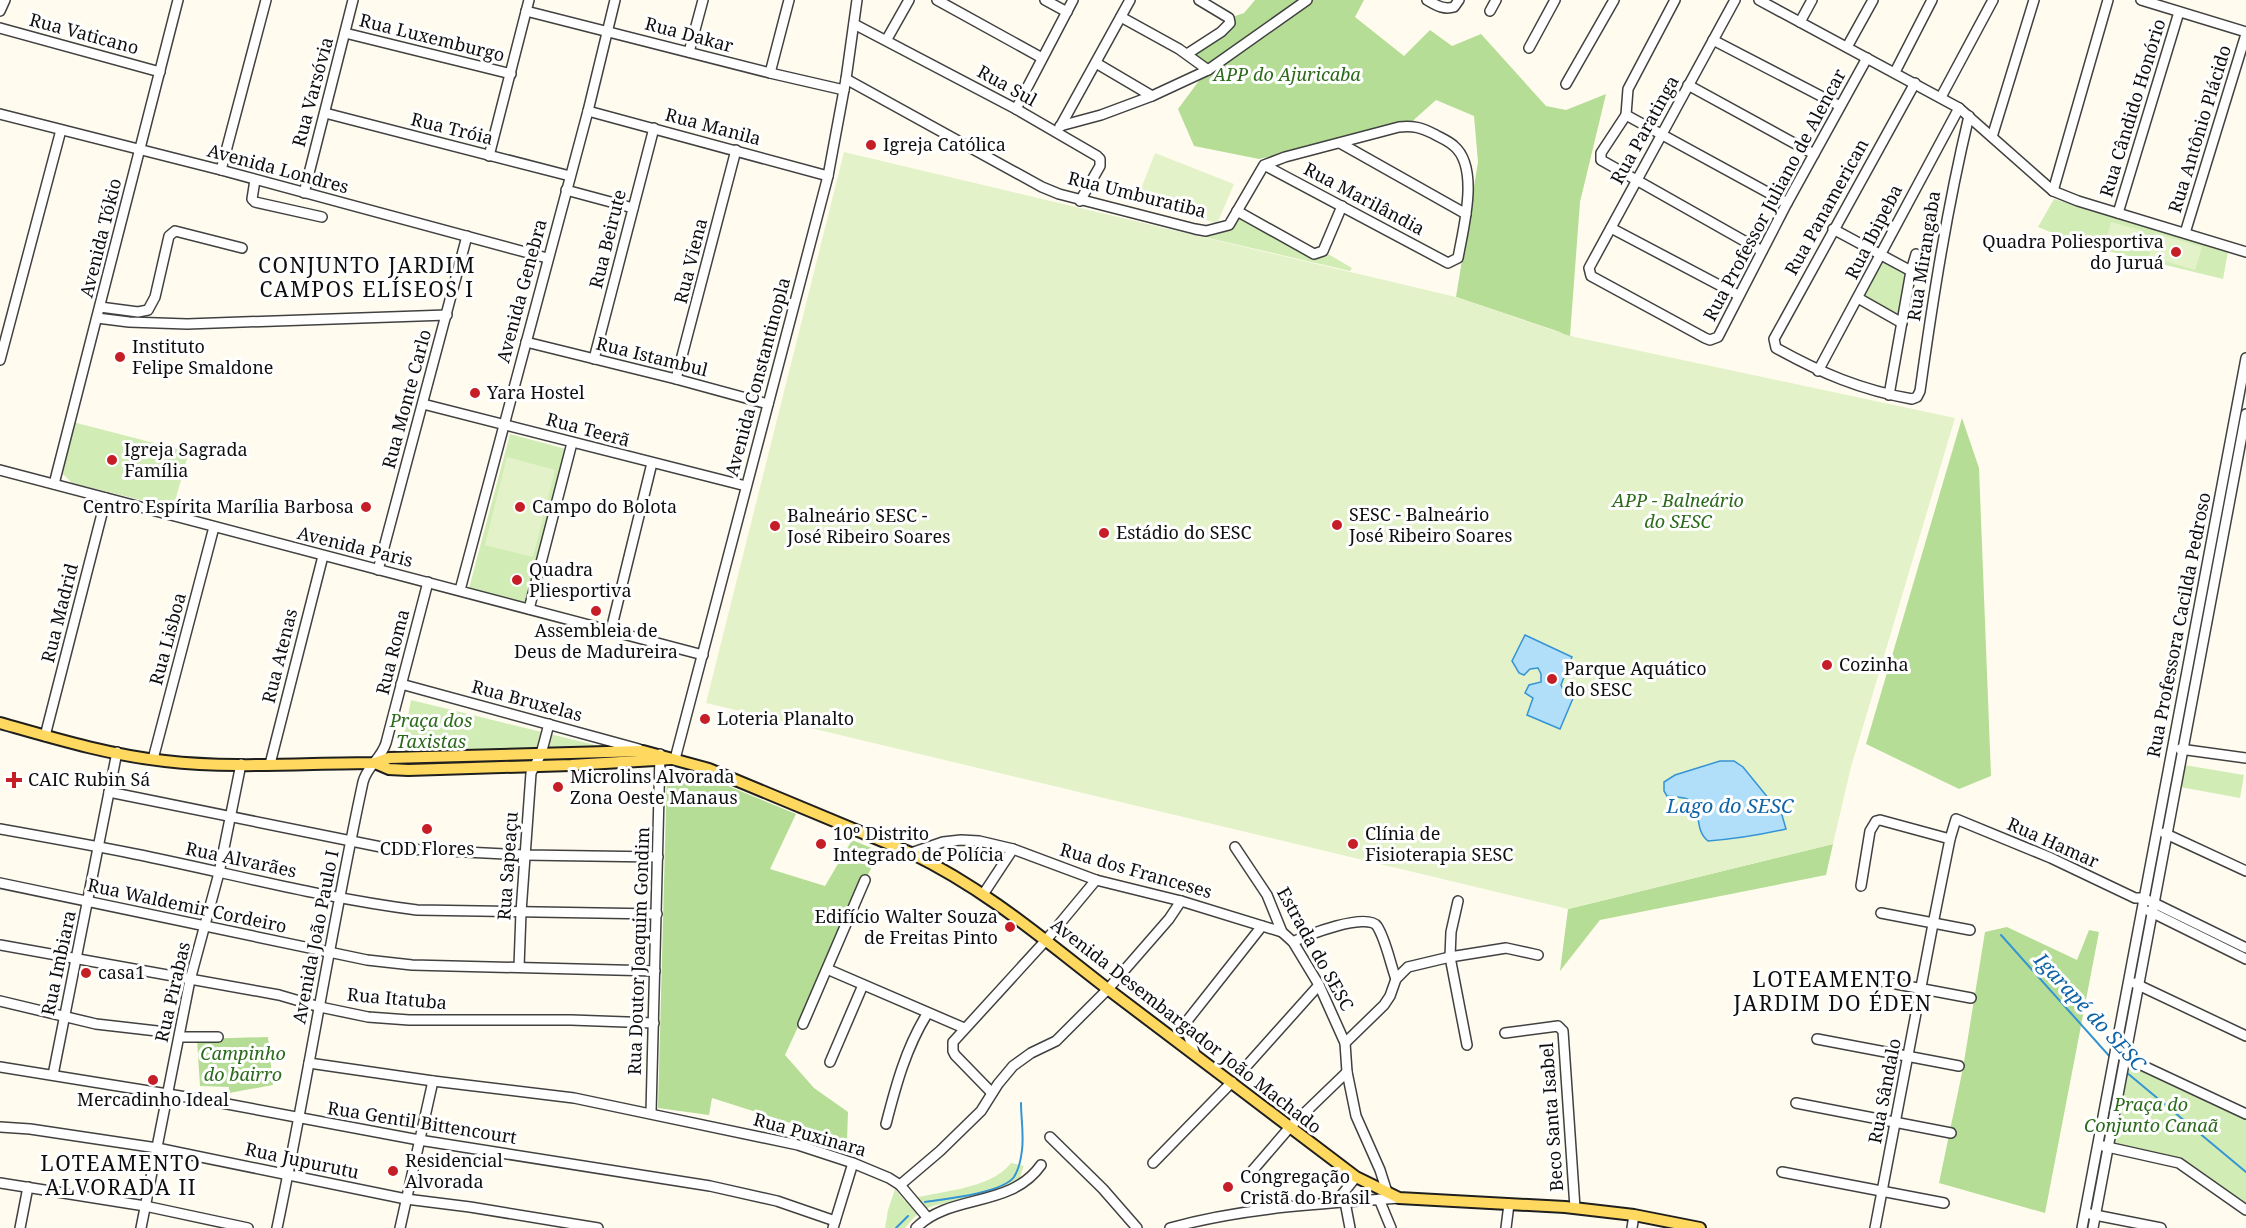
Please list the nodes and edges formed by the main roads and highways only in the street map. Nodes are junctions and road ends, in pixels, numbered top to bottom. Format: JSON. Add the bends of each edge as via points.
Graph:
{"nodes":[{"id":1,"x":0,"y":723,"type":"edge"},
{"id":2,"x":660,"y":758,"type":"junction"},
{"id":3,"x":375,"y":763,"type":"junction"},
{"id":4,"x":1700,"y":1228,"type":"edge"}],
"edges":[{"from":1,"to":3,"type":"main road","name":"Avenida Desembargador João Machado","via":[[153,759],[241,764]]},
{"from":2,"to":3,"type":"main road","name":"Avenida Desembargador João Machado","via":[[397,770]]},
{"from":2,"to":3,"type":"main road","name":"Avenida Desembargador João Machado","via":[[644,751],[389,758]]},
{"from":2,"to":4,"type":"main road","name":"Avenida Desembargador João Machado","via":[[709,769],[911,853],[984,893],[1383,1196],[1575,1208]]}]}
